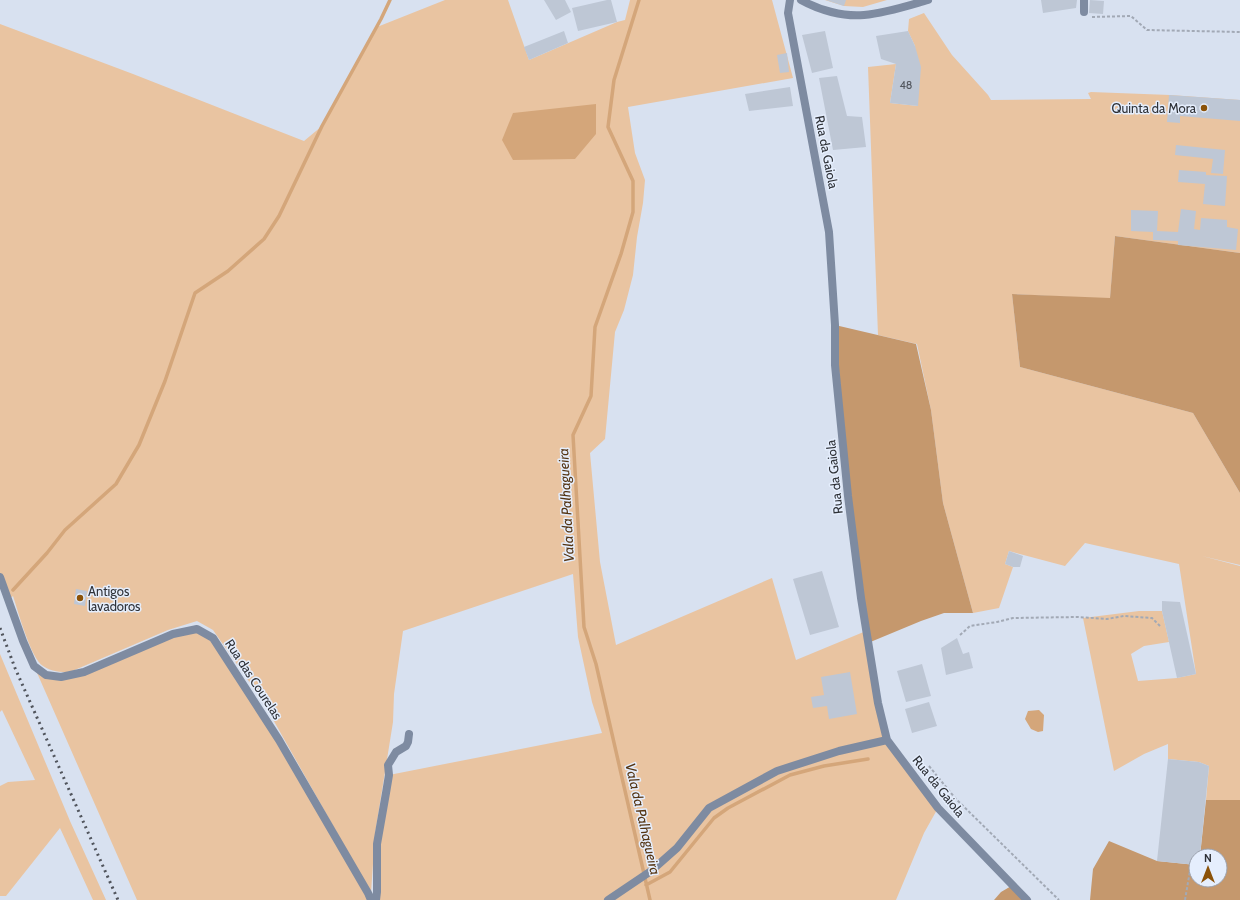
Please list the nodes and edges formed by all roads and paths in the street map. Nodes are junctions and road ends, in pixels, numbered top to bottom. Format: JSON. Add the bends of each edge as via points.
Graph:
{"nodes":[{"id":1,"x":790,"y":0,"type":"edge"},
{"id":2,"x":801,"y":0,"type":"edge"},
{"id":3,"x":928,"y":0,"type":"edge"},
{"id":4,"x":1084,"y":0,"type":"edge"},
{"id":5,"x":1084,"y":12,"type":"joint"},
{"id":6,"x":1240,"y":32,"type":"edge"},
{"id":7,"x":0,"y":577,"type":"edge"},
{"id":8,"x":1160,"y":626,"type":"dead end"},
{"id":9,"x":960,"y":635,"type":"dead end"},
{"id":10,"x":409,"y":734,"type":"dead end"},
{"id":11,"x":887,"y":740,"type":"junction"},
{"id":12,"x":928,"y":766,"type":"dead end"},
{"id":13,"x":1188,"y":882,"type":"edge"},
{"id":14,"x":370,"y":900,"type":"edge"},
{"id":15,"x":376,"y":900,"type":"edge"},
{"id":16,"x":608,"y":900,"type":"edge"},
{"id":17,"x":1028,"y":900,"type":"edge"},
{"id":18,"x":1059,"y":900,"type":"edge"},
{"id":19,"x":1185,"y":900,"type":"edge"}],
"edges":[{"from":1,"to":11,"type":"street","name":"Rua da Gaiola","via":[[788,13],[829,232],[836,366],[848,492],[864,618]]},
{"from":2,"to":3,"type":"street","via":[[841,14],[862,16]]},
{"from":4,"to":5,"type":"street"},
{"from":5,"to":6,"type":"path","via":[[1089,18],[1131,16],[1147,30]]},
{"from":7,"to":14,"type":"street","name":"Rua das Courelas","via":[[34,666],[46,675],[61,677],[84,672],[173,634],[197,629],[213,638],[280,740]]},
{"from":8,"to":9,"type":"path","via":[[1152,618],[1136,616],[1107,619],[1013,618],[970,626]]},
{"from":10,"to":15,"type":"street","via":[[406,746],[396,752],[388,765],[389,775],[377,844]]},
{"from":11,"to":16,"type":"street","via":[[839,751],[777,770],[709,808],[677,848],[650,871]]},
{"from":11,"to":17,"type":"street","name":"Rua da Gaiola","via":[[938,808]]},
{"from":12,"to":18,"type":"path","via":[[955,798]]},
{"from":13,"to":19,"type":"path"}]}
